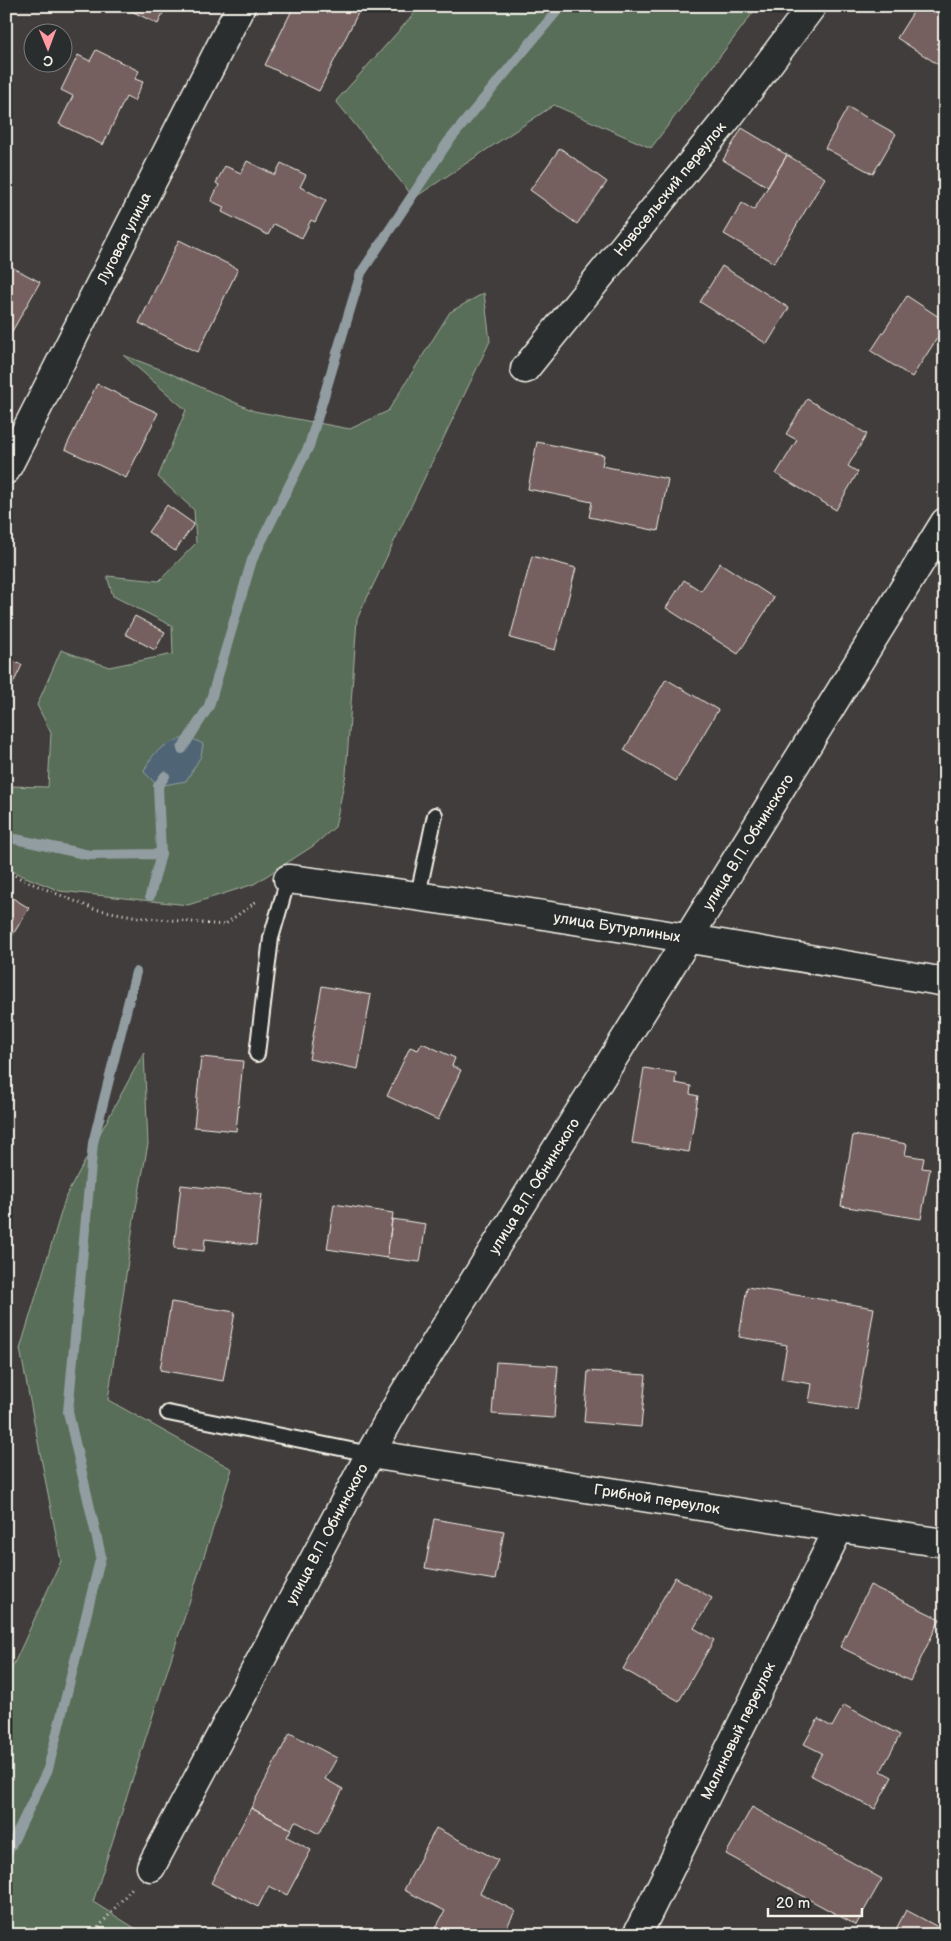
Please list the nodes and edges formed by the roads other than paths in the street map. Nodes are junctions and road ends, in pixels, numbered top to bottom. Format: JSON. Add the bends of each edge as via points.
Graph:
{"nodes":[{"id":1,"x":241,"y":6,"type":"edge"},
{"id":2,"x":812,"y":6,"type":"edge"},
{"id":3,"x":525,"y":370,"type":"dead end"},
{"id":4,"x":6,"y":470,"type":"edge"},
{"id":5,"x":945,"y":522,"type":"edge"},
{"id":6,"x":435,"y":816,"type":"dead end"},
{"id":7,"x":288,"y":879,"type":"joint"},
{"id":8,"x":418,"y":895,"type":"junction"},
{"id":9,"x":688,"y":938,"type":"junction"},
{"id":10,"x":945,"y":982,"type":"edge"},
{"id":11,"x":257,"y":1054,"type":"dead end"},
{"id":12,"x":168,"y":1413,"type":"dead end"},
{"id":13,"x":370,"y":1454,"type":"junction"},
{"id":14,"x":839,"y":1528,"type":"junction"},
{"id":15,"x":945,"y":1543,"type":"edge"},
{"id":16,"x":152,"y":1866,"type":"road end"},
{"id":17,"x":637,"y":1935,"type":"edge"}],
"edges":[{"from":1,"to":4,"type":"street","name":"Луговая улица"},
{"from":2,"to":3,"type":"street","name":"Новосельский переулок","via":[[730,115]]},
{"from":5,"to":9,"type":"street","name":"улица В.П. Обнинского"},
{"from":6,"to":8,"type":"lane"},
{"from":7,"to":8,"type":"street","name":"улица Бутурлиных"},
{"from":7,"to":11,"type":"lane","via":[[271,938]]},
{"from":8,"to":9,"type":"street","name":"улица Бутурлиных"},
{"from":9,"to":10,"type":"street","name":"улица Бутурлиных"},
{"from":9,"to":13,"type":"street","name":"улица В.П. Обнинского"},
{"from":12,"to":13,"type":"lane"},
{"from":13,"to":14,"type":"street","name":"Грибной переулок"},
{"from":13,"to":16,"type":"street","name":"улица В.П. Обнинского"},
{"from":14,"to":15,"type":"street","name":"Грибной переулок"},
{"from":14,"to":17,"type":"street","name":"Малиновый переулок"}]}
